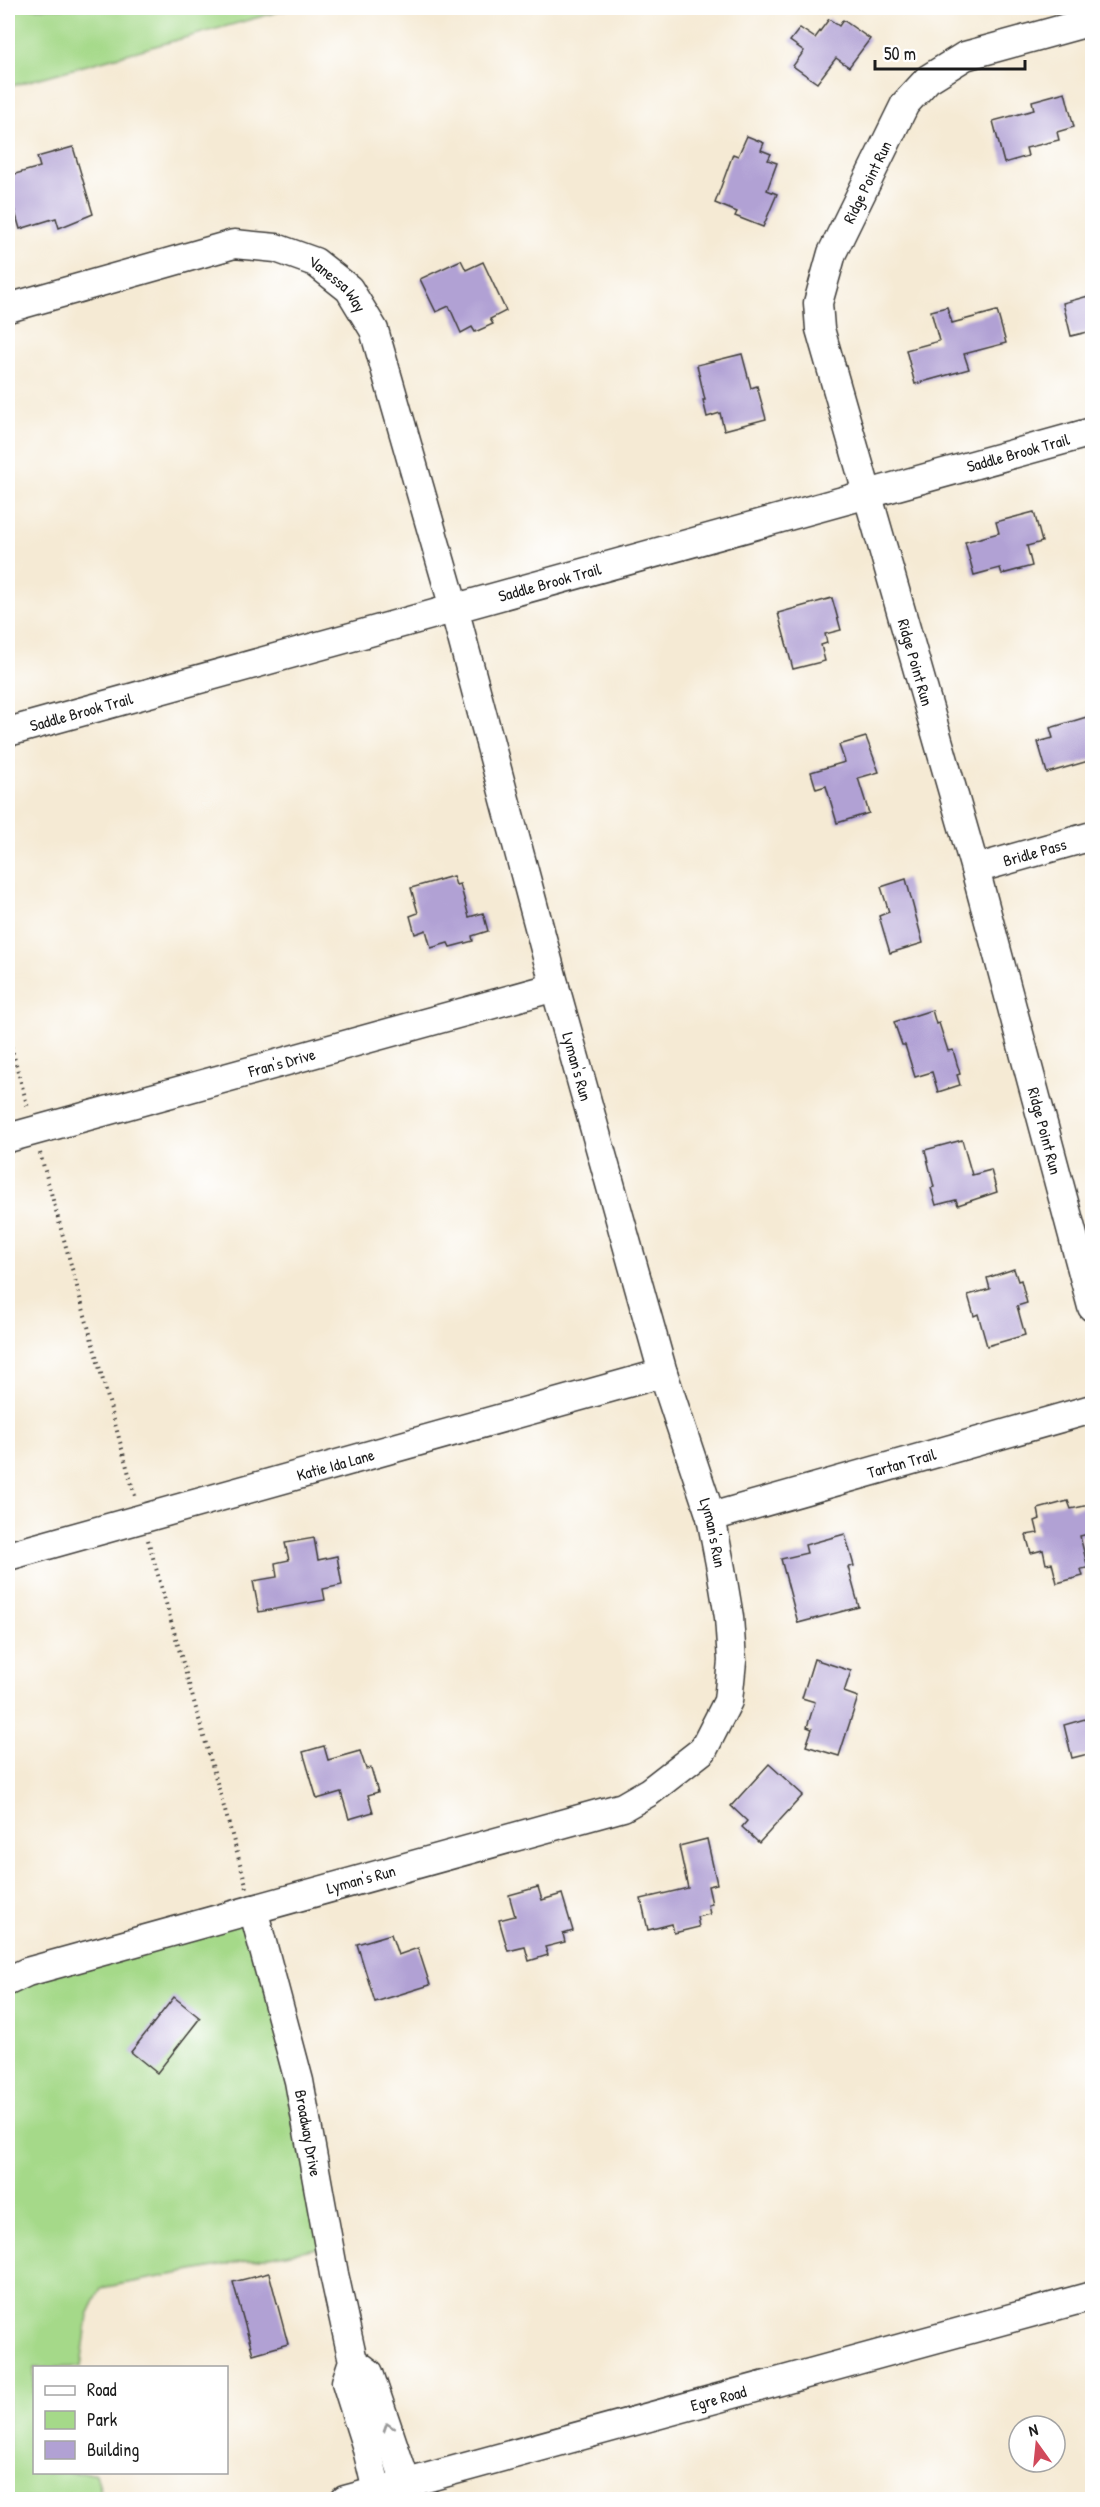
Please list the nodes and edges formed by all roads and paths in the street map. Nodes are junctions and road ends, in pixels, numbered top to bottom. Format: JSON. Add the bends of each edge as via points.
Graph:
{"nodes":[{"id":1,"x":1092,"y":21,"type":"edge"},
{"id":2,"x":8,"y":308,"type":"edge"},
{"id":3,"x":1092,"y":432,"type":"edge"},
{"id":4,"x":866,"y":494,"type":"junction"},
{"id":5,"x":454,"y":608,"type":"junction"},
{"id":6,"x":8,"y":732,"type":"edge"},
{"id":7,"x":1092,"y":836,"type":"edge"},
{"id":8,"x":975,"y":869,"type":"junction"},
{"id":9,"x":555,"y":987,"type":"junction"},
{"id":10,"x":8,"y":1035,"type":"edge"},
{"id":11,"x":21,"y":1135,"type":"edge"},
{"id":12,"x":1092,"y":1307,"type":"edge"},
{"id":13,"x":663,"y":1373,"type":"junction"},
{"id":14,"x":1092,"y":1409,"type":"edge"},
{"id":15,"x":711,"y":1517,"type":"junction"},
{"id":16,"x":141,"y":1519,"type":"junction"},
{"id":17,"x":8,"y":1556,"type":"edge"},
{"id":18,"x":253,"y":1909,"type":"junction"},
{"id":19,"x":8,"y":1981,"type":"edge"},
{"id":20,"x":1092,"y":2296,"type":"edge"},
{"id":21,"x":353,"y":2361,"type":"junction"},
{"id":22,"x":406,"y":2483,"type":"junction"},
{"id":23,"x":376,"y":2491,"type":"junction"},
{"id":24,"x":345,"y":2499,"type":"edge"}],
"edges":[{"from":1,"to":4,"type":"street","name":"Ridge Point Run","via":[[965,56],[928,79],[905,104],[831,253],[818,303],[820,329]]},
{"from":2,"to":5,"type":"street","name":"Vanessa Way","via":[[234,244],[276,249],[315,262],[349,289],[374,330]]},
{"from":3,"to":4,"type":"street","name":"Saddle Brook Trail"},
{"from":4,"to":5,"type":"street","name":"Saddle Brook Trail"},
{"from":4,"to":8,"type":"street","name":"Ridge Point Run"},
{"from":5,"to":6,"type":"street","name":"Saddle Brook Trail"},
{"from":5,"to":9,"type":"street","name":"Lyman's Run"},
{"from":7,"to":8,"type":"street","name":"Bridle Pass"},
{"from":8,"to":12,"type":"street","name":"Ridge Point Run"},
{"from":9,"to":11,"type":"street","name":"Fran's Drive"},
{"from":9,"to":13,"type":"street","name":"Lyman's Run"},
{"from":10,"to":11,"type":"path"},
{"from":11,"to":16,"type":"path"},
{"from":13,"to":15,"type":"street","name":"Lyman's Run"},
{"from":13,"to":16,"type":"street","name":"Katie Ida Lane"},
{"from":14,"to":15,"type":"street","name":"Tartan Trail"},
{"from":15,"to":18,"type":"street","name":"Lyman's Run","via":[[729,1617],[732,1661],[728,1701],[703,1750],[623,1807]]},
{"from":16,"to":17,"type":"street","name":"Katie Ida Lane"},
{"from":16,"to":18,"type":"path"},
{"from":18,"to":19,"type":"street","name":"Lyman's Run","via":[[27,1972]]},
{"from":18,"to":21,"type":"street","name":"Broadway Drive","via":[[296,2067]]},
{"from":20,"to":22,"type":"street","name":"Egre Road"},
{"from":22,"to":21,"type":"street","name":"Broadway Drive","one_way":true,"via":[[369,2373]]},
{"from":21,"to":23,"type":"street","name":"Broadway Drive","via":[[346,2382]]},
{"from":22,"to":23,"type":"street","name":"Egre Road"},
{"from":23,"to":24,"type":"street","name":"Egre Road"}]}
